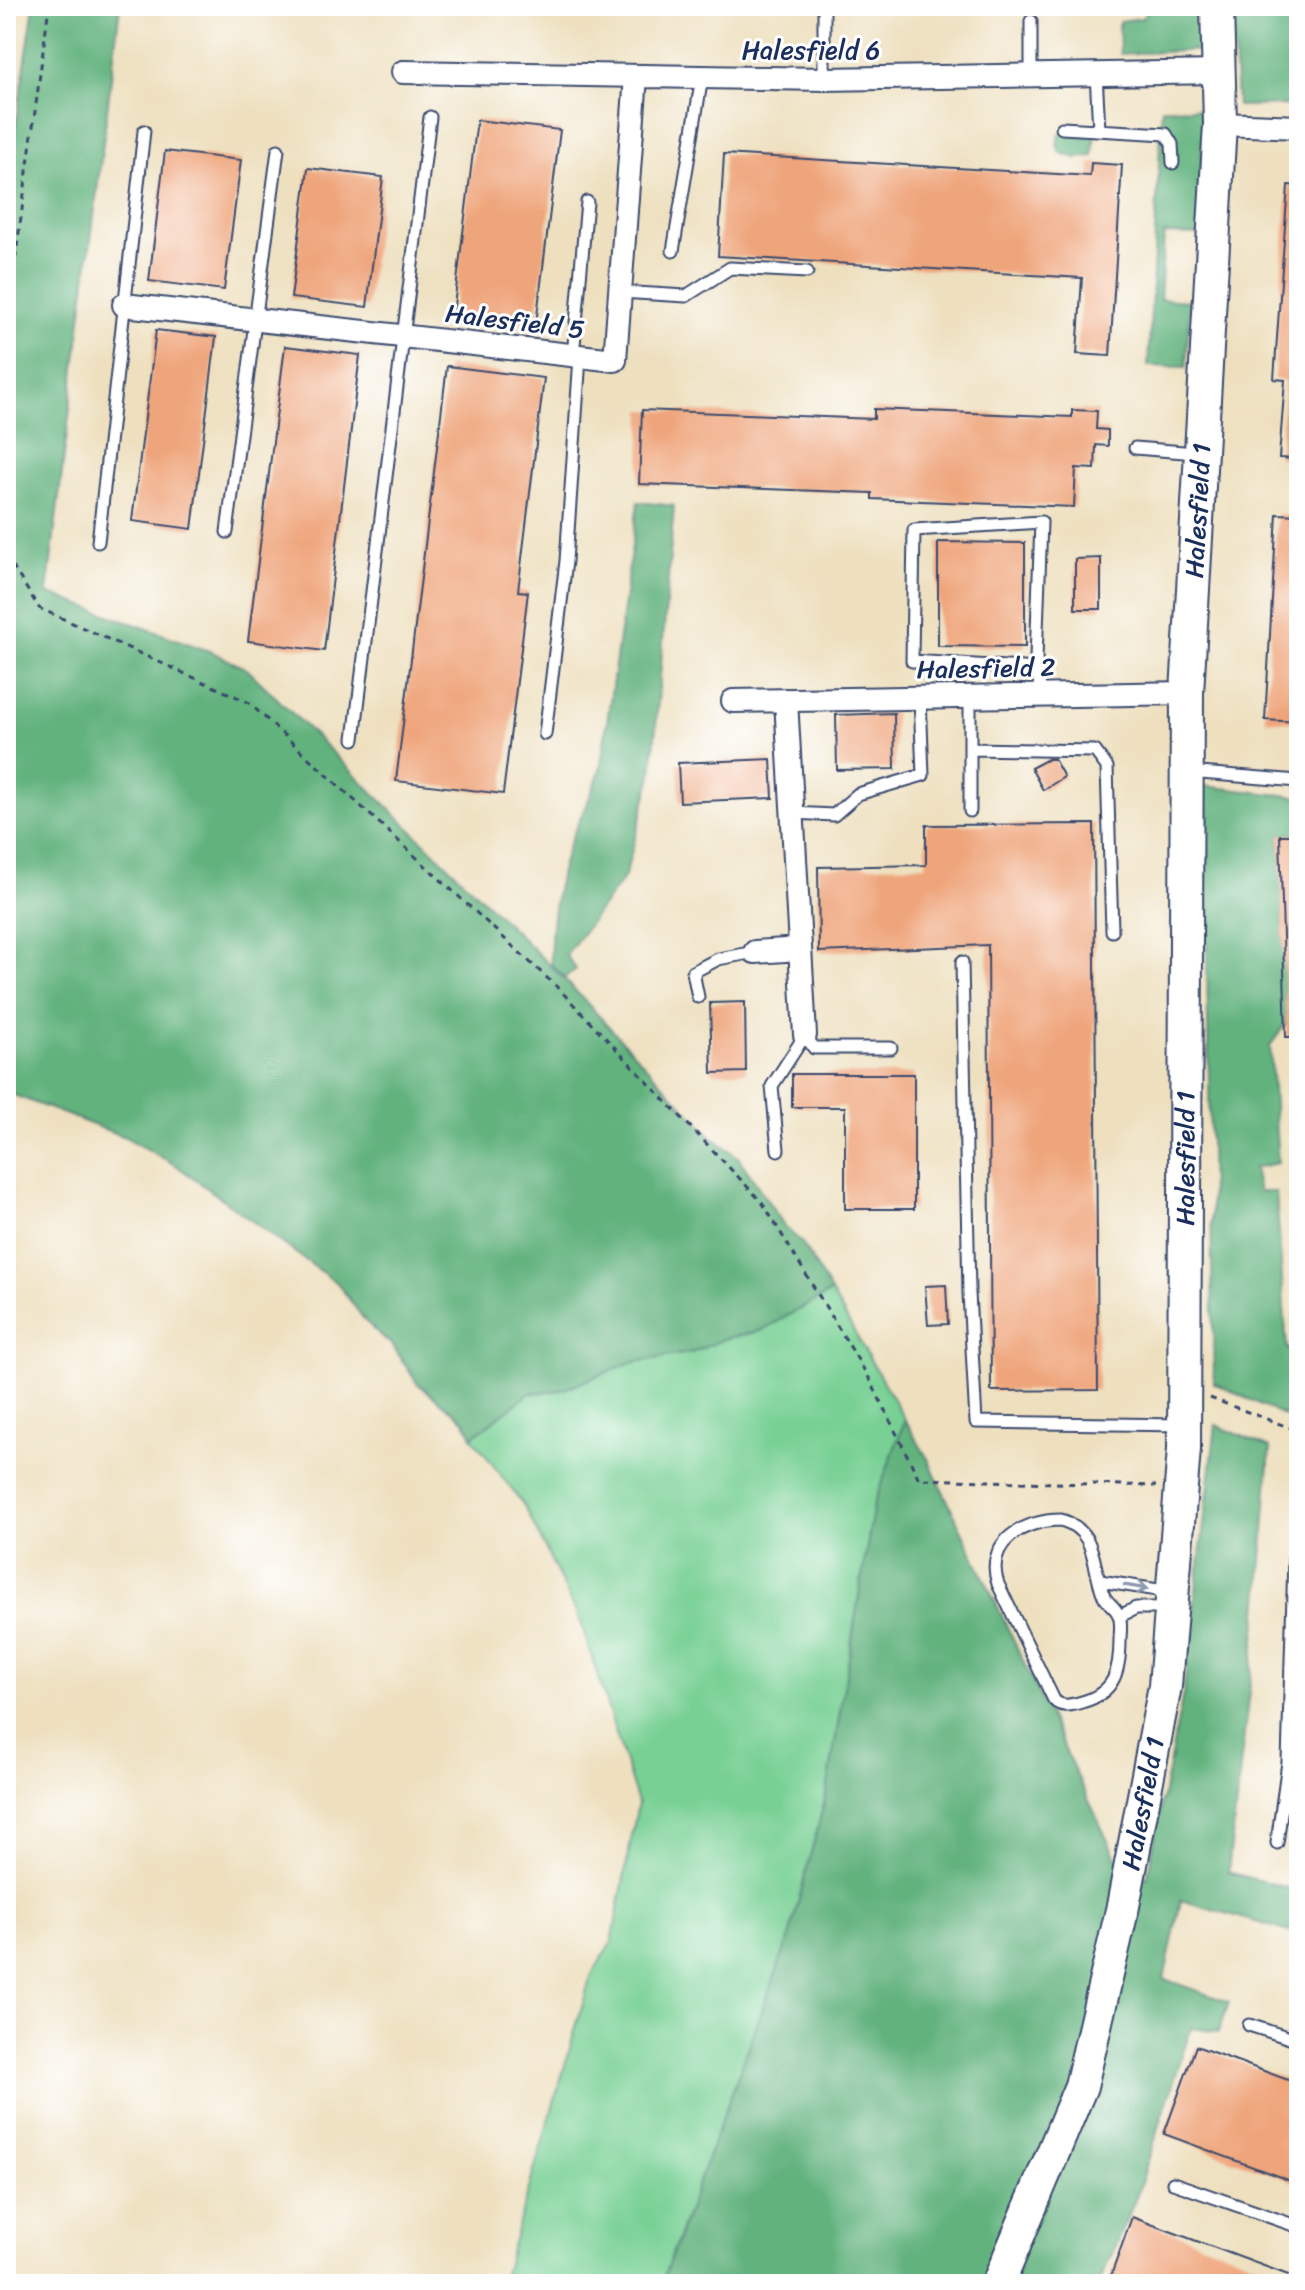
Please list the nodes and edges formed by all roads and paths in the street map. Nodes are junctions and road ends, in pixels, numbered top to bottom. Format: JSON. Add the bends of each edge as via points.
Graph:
{"nodes":[{"id":1,"x":49,"y":6,"type":"edge"},
{"id":2,"x":824,"y":6,"type":"edge"},
{"id":3,"x":1217,"y":6,"type":"edge"},
{"id":4,"x":1031,"y":21,"type":"dead end"},
{"id":5,"x":403,"y":72,"type":"dead end"},
{"id":6,"x":1219,"y":72,"type":"junction"},
{"id":7,"x":1096,"y":73,"type":"junction"},
{"id":8,"x":1031,"y":75,"type":"junction"},
{"id":9,"x":636,"y":76,"type":"junction"},
{"id":10,"x":702,"y":77,"type":"junction"},
{"id":11,"x":824,"y":79,"type":"junction"},
{"id":12,"x":430,"y":117,"type":"dead end"},
{"id":13,"x":1220,"y":124,"type":"junction"},
{"id":14,"x":1299,"y":127,"type":"edge"},
{"id":15,"x":1062,"y":128,"type":"dead end"},
{"id":16,"x":1099,"y":130,"type":"junction"},
{"id":17,"x":144,"y":131,"type":"dead end"},
{"id":18,"x":278,"y":150,"type":"dead end"},
{"id":19,"x":1173,"y":163,"type":"dead end"},
{"id":20,"x":587,"y":202,"type":"dead end"},
{"id":21,"x":673,"y":251,"type":"dead end"},
{"id":22,"x":807,"y":272,"type":"dead end"},
{"id":23,"x":620,"y":292,"type":"junction"},
{"id":24,"x":124,"y":305,"type":"junction"},
{"id":25,"x":7,"y":306,"type":"edge"},
{"id":26,"x":255,"y":319,"type":"junction"},
{"id":27,"x":6,"y":330,"type":"edge"},
{"id":28,"x":403,"y":336,"type":"junction"},
{"id":29,"x":577,"y":357,"type":"junction"},
{"id":30,"x":1135,"y":448,"type":"dead end"},
{"id":31,"x":1201,"y":454,"type":"junction"},
{"id":32,"x":227,"y":532,"type":"dead end"},
{"id":33,"x":98,"y":542,"type":"dead end"},
{"id":34,"x":6,"y":556,"type":"edge"},
{"id":35,"x":1038,"y":669,"type":"junction"},
{"id":36,"x":1187,"y":693,"type":"junction"},
{"id":37,"x":1041,"y":695,"type":"junction"},
{"id":38,"x":970,"y":696,"type":"junction"},
{"id":39,"x":920,"y":697,"type":"junction"},
{"id":40,"x":786,"y":700,"type":"junction"},
{"id":41,"x":733,"y":701,"type":"dead end"},
{"id":42,"x":545,"y":734,"type":"dead end"},
{"id":43,"x":354,"y":739,"type":"dead end"},
{"id":44,"x":970,"y":749,"type":"junction"},
{"id":45,"x":1188,"y":772,"type":"junction"},
{"id":46,"x":1299,"y":781,"type":"edge"},
{"id":47,"x":970,"y":811,"type":"dead end"},
{"id":48,"x":792,"y":813,"type":"junction"},
{"id":49,"x":1112,"y":931,"type":"dead end"},
{"id":50,"x":800,"y":949,"type":"junction"},
{"id":51,"x":755,"y":952,"type":"joint"},
{"id":52,"x":962,"y":962,"type":"dead end"},
{"id":53,"x":698,"y":997,"type":"dead end"},
{"id":54,"x":805,"y":1035,"type":"junction"},
{"id":55,"x":891,"y":1048,"type":"dead end"},
{"id":56,"x":778,"y":1150,"type":"dead end"},
{"id":57,"x":1184,"y":1388,"type":"junction"},
{"id":58,"x":1184,"y":1425,"type":"junction"},
{"id":59,"x":1299,"y":1431,"type":"edge"},
{"id":60,"x":1181,"y":1487,"type":"junction"},
{"id":61,"x":1299,"y":1539,"type":"edge"},
{"id":62,"x":1100,"y":1581,"type":"junction"},
{"id":63,"x":1172,"y":1600,"type":"junction"},
{"id":64,"x":1120,"y":1616,"type":"junction"},
{"id":65,"x":1277,"y":1843,"type":"dead end"},
{"id":66,"x":1249,"y":2025,"type":"dead end"},
{"id":67,"x":1299,"y":2041,"type":"edge"},
{"id":68,"x":1173,"y":2183,"type":"dead end"},
{"id":69,"x":1299,"y":2227,"type":"edge"},
{"id":70,"x":998,"y":2284,"type":"edge"}],
"edges":[{"from":1,"to":25,"type":"path"},
{"from":2,"to":11,"type":"lane"},
{"from":3,"to":6,"type":"street","name":"Halesfield 1"},
{"from":4,"to":8,"type":"lane"},
{"from":5,"to":9,"type":"street","name":"Halesfield 6"},
{"from":6,"to":7,"type":"street","name":"Halesfield 6"},
{"from":6,"to":13,"type":"street","name":"Halesfield 1"},
{"from":7,"to":8,"type":"street","name":"Halesfield 6"},
{"from":7,"to":16,"type":"lane"},
{"from":8,"to":11,"type":"street","name":"Halesfield 6"},
{"from":9,"to":10,"type":"street","name":"Halesfield 6"},
{"from":9,"to":23,"type":"street","name":"Halesfield 5"},
{"from":10,"to":11,"type":"street","name":"Halesfield 6"},
{"from":10,"to":21,"type":"lane"},
{"from":12,"to":28,"type":"lane"},
{"from":13,"to":14,"type":"street"},
{"from":13,"to":31,"type":"street","name":"Halesfield 1"},
{"from":15,"to":16,"type":"lane"},
{"from":16,"to":19,"type":"lane","via":[[1166,134]]},
{"from":17,"to":24,"type":"lane"},
{"from":18,"to":26,"type":"lane"},
{"from":20,"to":29,"type":"lane"},
{"from":22,"to":23,"type":"lane","via":[[730,268],[686,296]]},
{"from":23,"to":29,"type":"street","name":"Halesfield 5","via":[[615,360]]},
{"from":24,"to":26,"type":"street","name":"Halesfield 5"},
{"from":24,"to":33,"type":"lane"},
{"from":25,"to":27,"type":"path"},
{"from":26,"to":28,"type":"street","name":"Halesfield 5"},
{"from":26,"to":32,"type":"lane"},
{"from":28,"to":29,"type":"street","name":"Halesfield 5"},
{"from":28,"to":43,"type":"lane"},
{"from":29,"to":42,"type":"lane","via":[[566,561]]},
{"from":30,"to":31,"type":"lane"},
{"from":31,"to":36,"type":"street","name":"Halesfield 1"},
{"from":34,"to":60,"type":"path","via":[[39,608],[248,702],[558,988],[762,1202],[869,1378],[919,1479]]},
{"from":35,"to":35,"type":"lane","via":[[1041,522],[914,530],[912,661]]},
{"from":35,"to":37,"type":"lane"},
{"from":36,"to":37,"type":"street","name":"Halesfield 2"},
{"from":36,"to":45,"type":"street","name":"Halesfield 1"},
{"from":37,"to":38,"type":"street","name":"Halesfield 2"},
{"from":38,"to":39,"type":"street","name":"Halesfield 2"},
{"from":38,"to":44,"type":"lane"},
{"from":39,"to":40,"type":"street","name":"Halesfield 2"},
{"from":39,"to":48,"type":"lane","via":[[923,775],[858,794],[834,815]]},
{"from":40,"to":41,"type":"street","name":"Halesfield 2"},
{"from":40,"to":48,"type":"street"},
{"from":44,"to":47,"type":"lane"},
{"from":44,"to":49,"type":"lane","via":[[1095,751],[1107,767]]},
{"from":45,"to":46,"type":"lane"},
{"from":45,"to":57,"type":"street","name":"Halesfield 1"},
{"from":48,"to":50,"type":"street"},
{"from":50,"to":51,"type":"street"},
{"from":50,"to":54,"type":"street"},
{"from":51,"to":53,"type":"lane","via":[[718,959],[693,972]]},
{"from":52,"to":58,"type":"lane","via":[[976,1422]]},
{"from":54,"to":55,"type":"lane","via":[[814,1048]]},
{"from":54,"to":56,"type":"lane","via":[[772,1086]]},
{"from":57,"to":58,"type":"street","name":"Halesfield 1"},
{"from":57,"to":59,"type":"path"},
{"from":58,"to":60,"type":"street","name":"Halesfield 1"},
{"from":60,"to":63,"type":"street","name":"Halesfield 1"},
{"from":61,"to":65,"type":"lane","via":[[1288,1762]]},
{"from":62,"to":63,"type":"lane","one_way":true},
{"from":62,"to":64,"type":"lane"},
{"from":62,"to":64,"type":"lane","via":[[1087,1538],[1061,1520],[1024,1527],[996,1552],[998,1584],[1057,1704],[1091,1700],[1114,1680],[1120,1665]]},
{"from":63,"to":64,"type":"lane"},
{"from":63,"to":70,"type":"street","name":"Halesfield 1","via":[[1162,1701],[1123,1906],[1081,2086]]},
{"from":66,"to":67,"type":"lane"},
{"from":68,"to":69,"type":"lane"}]}
